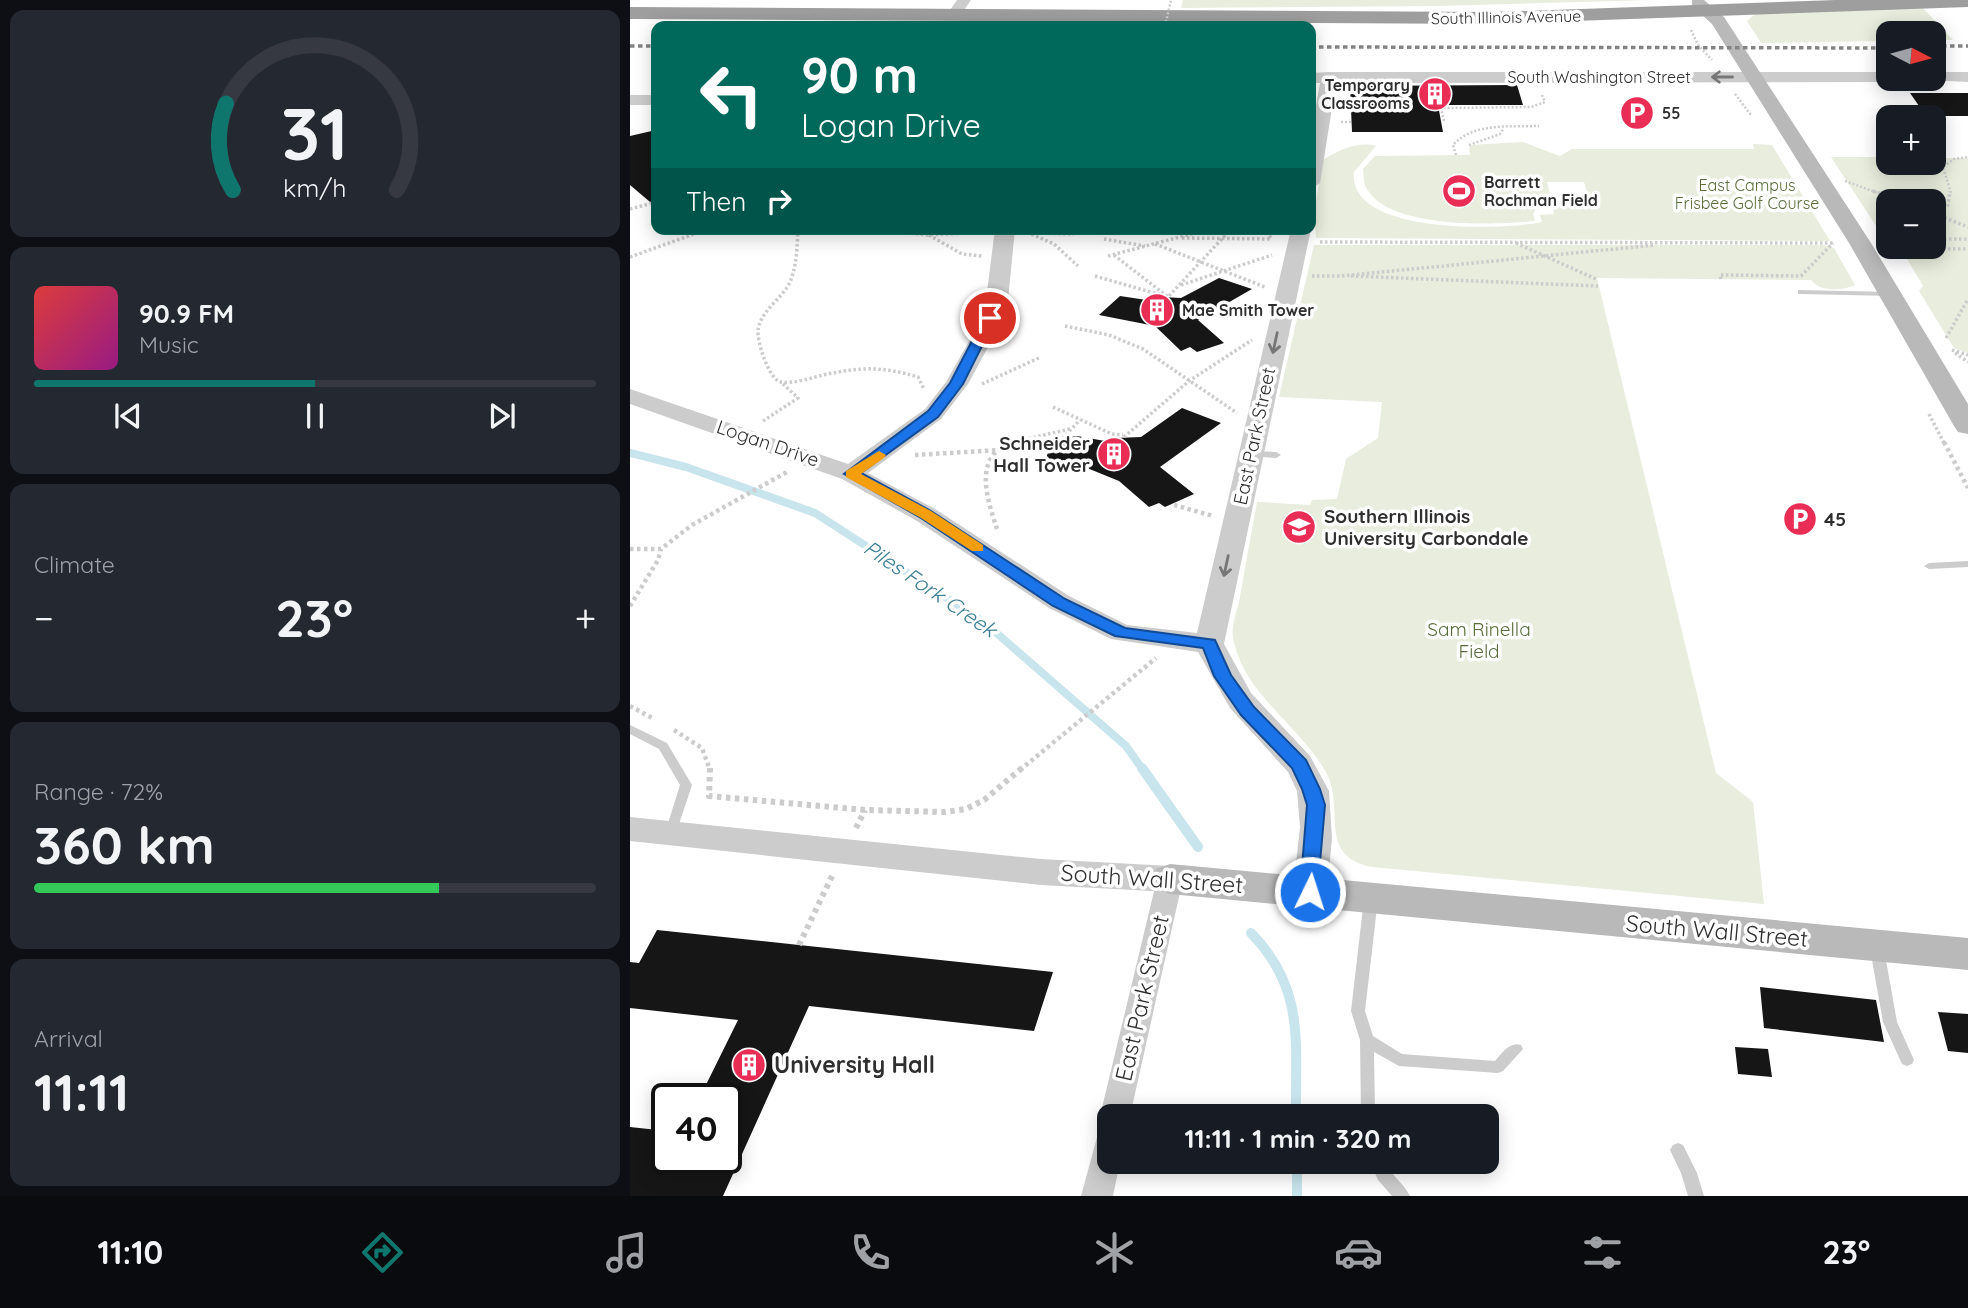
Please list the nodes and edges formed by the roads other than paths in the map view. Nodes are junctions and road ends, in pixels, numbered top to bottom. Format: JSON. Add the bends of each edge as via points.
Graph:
{"nodes":[{"id":1,"x":998,"y":0,"type":"edge"},
{"id":2,"x":1754,"y":0,"type":"edge"},
{"id":3,"x":1968,"y":1,"type":"edge"},
{"id":4,"x":949,"y":7,"type":"edge"},
{"id":5,"x":1703,"y":7,"type":"junction"},
{"id":6,"x":630,"y":13,"type":"edge"},
{"id":7,"x":1167,"y":14,"type":"edge"},
{"id":8,"x":1098,"y":15,"type":"junction"},
{"id":9,"x":1148,"y":21,"type":"edge"},
{"id":10,"x":1329,"y":77,"type":"junction"},
{"id":11,"x":1946,"y":77,"type":"edge"},
{"id":12,"x":1968,"y":77,"type":"edge"},
{"id":13,"x":1316,"y":78,"type":"edge"},
{"id":14,"x":1876,"y":78,"type":"edge"},
{"id":15,"x":1743,"y":84,"type":"junction"},
{"id":16,"x":630,"y":100,"type":"edge"},
{"id":17,"x":651,"y":100,"type":"edge"},
{"id":18,"x":1316,"y":138,"type":"edge"},
{"id":19,"x":1005,"y":235,"type":"edge"},
{"id":20,"x":1308,"y":236,"type":"edge"},
{"id":21,"x":1801,"y":292,"type":"dead end"},
{"id":22,"x":1891,"y":294,"type":"junction"},
{"id":23,"x":630,"y":396,"type":"edge"},
{"id":24,"x":1968,"y":426,"type":"edge"},
{"id":25,"x":1251,"y":454,"type":"junction"},
{"id":26,"x":1276,"y":455,"type":"dead end"},
{"id":27,"x":851,"y":474,"type":"junction"},
{"id":28,"x":1968,"y":564,"type":"edge"},
{"id":29,"x":1928,"y":566,"type":"dead end"},
{"id":30,"x":1209,"y":643,"type":"junction"},
{"id":31,"x":630,"y":729,"type":"edge"},
{"id":32,"x":630,"y":829,"type":"edge"},
{"id":33,"x":671,"y":833,"type":"junction"},
{"id":34,"x":1170,"y":879,"type":"junction"},
{"id":35,"x":1310,"y":892,"type":"junction"},
{"id":36,"x":1371,"y":898,"type":"junction"},
{"id":37,"x":1876,"y":946,"type":"junction"},
{"id":38,"x":1968,"y":954,"type":"edge"},
{"id":39,"x":1367,"y":1040,"type":"junction"},
{"id":40,"x":1516,"y":1049,"type":"dead end"},
{"id":41,"x":1907,"y":1059,"type":"dead end"},
{"id":42,"x":1118,"y":1104,"type":"edge"},
{"id":43,"x":1368,"y":1104,"type":"edge"},
{"id":44,"x":1678,"y":1150,"type":"dead end"},
{"id":45,"x":1102,"y":1174,"type":"edge"},
{"id":46,"x":1384,"y":1174,"type":"edge"},
{"id":47,"x":1097,"y":1196,"type":"edge"},
{"id":48,"x":1402,"y":1196,"type":"edge"},
{"id":49,"x":1696,"y":1196,"type":"edge"}],
"edges":[{"from":1,"to":8,"type":"highway"},
{"from":2,"to":5,"type":"highway","name":"South Illinois Avenue"},
{"from":3,"to":5,"type":"highway","name":"South Illinois Avenue"},
{"from":4,"to":6,"type":"highway","name":"South Illinois Avenue"},
{"from":4,"to":8,"type":"highway","name":"South Illinois Avenue"},
{"from":5,"to":7,"type":"highway","name":"South Illinois Avenue","via":[[1492,18]]},
{"from":5,"to":15,"type":"main road","via":[[1718,21]]},
{"from":7,"to":8,"type":"highway","name":"South Illinois Avenue"},
{"from":7,"to":9,"type":"lane"},
{"from":10,"to":13,"type":"street","name":"South Washington Street"},
{"from":15,"to":10,"type":"street","name":"South Washington Street","one_way":true,"via":[[1692,77]]},
{"from":10,"to":18,"type":"street"},
{"from":11,"to":12,"type":"street"},
{"from":14,"to":15,"type":"street","name":"South Washington Street"},
{"from":15,"to":22,"type":"main road","via":[[1815,172]]},
{"from":16,"to":17,"type":"street"},
{"from":19,"to":27,"type":"street","via":[[997,300],[956,384],[933,414]]},
{"from":20,"to":25,"type":"street","name":"East Park Street","one_way":true,"via":[[1281,283]]},
{"from":21,"to":22,"type":"lane"},
{"from":22,"to":24,"type":"main road"},
{"from":23,"to":27,"type":"street","name":"Logan Drive"},
{"from":25,"to":26,"type":"lane"},
{"from":25,"to":30,"type":"street","name":"East Park Street","one_way":true},
{"from":27,"to":30,"type":"street","name":"Logan Drive","via":[[926,514],[1059,602],[1121,633]]},
{"from":28,"to":29,"type":"lane"},
{"from":30,"to":35,"type":"street","via":[[1223,676],[1247,711],[1299,765],[1311,789],[1316,805]]},
{"from":31,"to":33,"type":"lane","via":[[663,746],[686,786]]},
{"from":32,"to":33,"type":"street","name":"South Wall Street"},
{"from":33,"to":34,"type":"street","name":"South Wall Street","via":[[1041,872]]},
{"from":34,"to":35,"type":"main road","name":"South Wall Street"},
{"from":34,"to":42,"type":"street","name":"East Park Street"},
{"from":35,"to":36,"type":"main road","name":"South Wall Street"},
{"from":36,"to":37,"type":"main road","name":"South Wall Street"},
{"from":36,"to":39,"type":"lane","via":[[1358,1011]]},
{"from":37,"to":38,"type":"main road","name":"South Wall Street"},
{"from":37,"to":41,"type":"lane","via":[[1890,1022]]},
{"from":39,"to":40,"type":"lane","via":[[1399,1060],[1449,1065],[1498,1067]]},
{"from":39,"to":43,"type":"lane"},
{"from":44,"to":49,"type":"lane"},
{"from":45,"to":47,"type":"street"},
{"from":46,"to":48,"type":"lane"}]}
